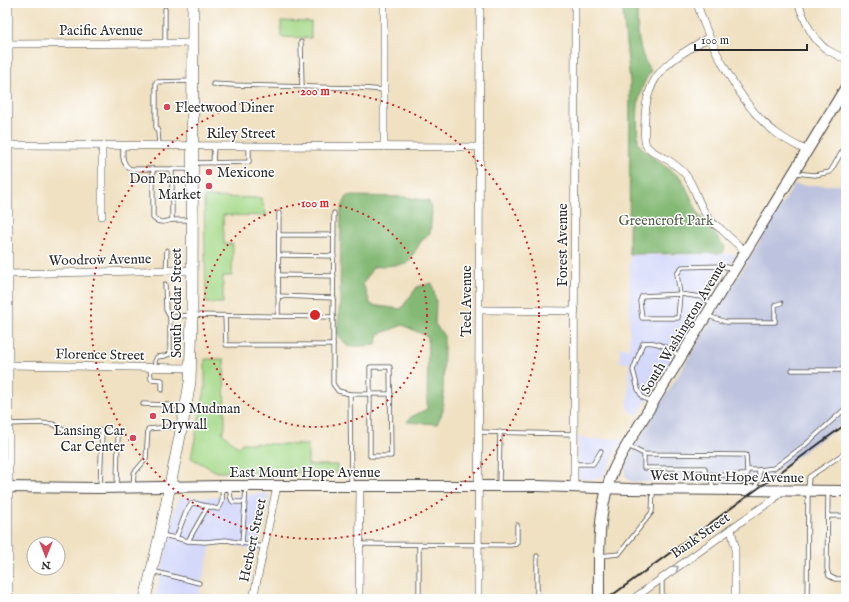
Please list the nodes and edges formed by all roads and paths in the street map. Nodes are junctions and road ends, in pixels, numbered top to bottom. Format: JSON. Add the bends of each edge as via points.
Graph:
{"nodes":[{"id":1,"x":9,"y":3,"type":"edge"},
{"id":2,"x":193,"y":3,"type":"edge"},
{"id":3,"x":384,"y":3,"type":"edge"},
{"id":4,"x":480,"y":3,"type":"edge"},
{"id":5,"x":576,"y":3,"type":"edge"},
{"id":6,"x":697,"y":3,"type":"edge"},
{"id":7,"x":798,"y":3,"type":"edge"},
{"id":8,"x":164,"y":9,"type":"dead end"},
{"id":9,"x":3,"y":18,"type":"edge"},
{"id":10,"x":8,"y":25,"type":"junction"},
{"id":11,"x":709,"y":37,"type":"junction"},
{"id":12,"x":301,"y":42,"type":"dead end"},
{"id":13,"x":164,"y":43,"type":"junction"},
{"id":14,"x":192,"y":43,"type":"junction"},
{"id":15,"x":9,"y":44,"type":"junction"},
{"id":16,"x":846,"y":60,"type":"edge"},
{"id":17,"x":192,"y":81,"type":"junction"},
{"id":18,"x":213,"y":84,"type":"dead end"},
{"id":19,"x":302,"y":87,"type":"junction"},
{"id":20,"x":384,"y":90,"type":"junction"},
{"id":21,"x":845,"y":90,"type":"edge"},
{"id":22,"x":6,"y":145,"type":"edge"},
{"id":23,"x":846,"y":145,"type":"edge"},
{"id":24,"x":102,"y":146,"type":"junction"},
{"id":25,"x":122,"y":146,"type":"junction"},
{"id":26,"x":159,"y":146,"type":"junction"},
{"id":27,"x":192,"y":146,"type":"junction"},
{"id":28,"x":214,"y":146,"type":"junction"},
{"id":29,"x":249,"y":146,"type":"junction"},
{"id":30,"x":384,"y":147,"type":"junction"},
{"id":31,"x":480,"y":147,"type":"junction"},
{"id":32,"x":807,"y":151,"type":"junction"},
{"id":33,"x":214,"y":163,"type":"junction"},
{"id":34,"x":192,"y":166,"type":"junction"},
{"id":35,"x":153,"y":169,"type":"junction"},
{"id":36,"x":172,"y":169,"type":"junction"},
{"id":37,"x":794,"y":173,"type":"junction"},
{"id":38,"x":279,"y":213,"type":"dead end"},
{"id":39,"x":334,"y":213,"type":"dead end"},
{"id":40,"x":102,"y":216,"type":"dead end"},
{"id":41,"x":172,"y":220,"type":"junction"},
{"id":42,"x":192,"y":220,"type":"junction"},
{"id":43,"x":279,"y":235,"type":"junction"},
{"id":44,"x":334,"y":235,"type":"junction"},
{"id":45,"x":167,"y":250,"type":"dead end"},
{"id":46,"x":746,"y":252,"type":"junction"},
{"id":47,"x":279,"y":255,"type":"junction"},
{"id":48,"x":334,"y":256,"type":"junction"},
{"id":49,"x":735,"y":270,"type":"junction"},
{"id":50,"x":166,"y":271,"type":"junction"},
{"id":51,"x":192,"y":271,"type":"junction"},
{"id":52,"x":9,"y":274,"type":"junction"},
{"id":53,"x":278,"y":275,"type":"junction"},
{"id":54,"x":334,"y":276,"type":"junction"},
{"id":55,"x":164,"y":284,"type":"dead end"},
{"id":56,"x":680,"y":294,"type":"junction"},
{"id":57,"x":278,"y":296,"type":"junction"},
{"id":58,"x":334,"y":298,"type":"junction"},
{"id":59,"x":781,"y":303,"type":"dead end"},
{"id":60,"x":714,"y":305,"type":"junction"},
{"id":61,"x":480,"y":310,"type":"junction"},
{"id":62,"x":575,"y":311,"type":"junction"},
{"id":63,"x":192,"y":316,"type":"junction"},
{"id":64,"x":226,"y":316,"type":"junction"},
{"id":65,"x":278,"y":316,"type":"junction"},
{"id":66,"x":707,"y":316,"type":"junction"},
{"id":67,"x":170,"y":317,"type":"junction"},
{"id":68,"x":333,"y":317,"type":"junction"},
{"id":69,"x":333,"y":345,"type":"junction"},
{"id":70,"x":681,"y":357,"type":"junction"},
{"id":71,"x":9,"y":365,"type":"junction"},
{"id":72,"x":153,"y":368,"type":"junction"},
{"id":73,"x":190,"y":368,"type":"junction"},
{"id":74,"x":792,"y":370,"type":"dead end"},
{"id":75,"x":846,"y":370,"type":"edge"},
{"id":76,"x":162,"y":390,"type":"dead end"},
{"id":77,"x":350,"y":394,"type":"junction"},
{"id":78,"x":370,"y":394,"type":"junction"},
{"id":79,"x":390,"y":394,"type":"junction"},
{"id":80,"x":143,"y":404,"type":"dead end"},
{"id":81,"x":653,"y":404,"type":"junction"},
{"id":82,"x":186,"y":408,"type":"junction"},
{"id":83,"x":846,"y":408,"type":"edge"},
{"id":84,"x":9,"y":424,"type":"junction"},
{"id":85,"x":182,"y":426,"type":"junction"},
{"id":86,"x":102,"y":431,"type":"junction"},
{"id":87,"x":479,"y":432,"type":"junction"},
{"id":88,"x":500,"y":432,"type":"junction"},
{"id":89,"x":574,"y":434,"type":"junction"},
{"id":90,"x":627,"y":445,"type":"junction"},
{"id":91,"x":600,"y":451,"type":"dead end"},
{"id":92,"x":846,"y":452,"type":"edge"},
{"id":93,"x":644,"y":454,"type":"junction"},
{"id":94,"x":574,"y":464,"type":"junction"},
{"id":95,"x":747,"y":470,"type":"junction"},
{"id":96,"x":759,"y":470,"type":"junction"},
{"id":97,"x":712,"y":475,"type":"junction"},
{"id":98,"x":226,"y":486,"type":"junction"},
{"id":99,"x":246,"y":486,"type":"junction"},
{"id":100,"x":277,"y":486,"type":"junction"},
{"id":101,"x":356,"y":486,"type":"junction"},
{"id":102,"x":478,"y":486,"type":"junction"},
{"id":103,"x":499,"y":486,"type":"junction"},
{"id":104,"x":6,"y":487,"type":"edge"},
{"id":105,"x":170,"y":487,"type":"junction"},
{"id":106,"x":100,"y":488,"type":"junction"},
{"id":107,"x":117,"y":488,"type":"junction"},
{"id":108,"x":133,"y":488,"type":"junction"},
{"id":109,"x":574,"y":488,"type":"junction"},
{"id":110,"x":607,"y":489,"type":"junction"},
{"id":111,"x":653,"y":489,"type":"junction"},
{"id":112,"x":712,"y":490,"type":"junction"},
{"id":113,"x":753,"y":490,"type":"junction"},
{"id":114,"x":781,"y":491,"type":"junction"},
{"id":115,"x":808,"y":491,"type":"junction"},
{"id":116,"x":828,"y":491,"type":"junction"},
{"id":117,"x":846,"y":491,"type":"edge"},
{"id":118,"x":245,"y":502,"type":"junction"},
{"id":119,"x":208,"y":506,"type":"junction"},
{"id":120,"x":828,"y":516,"type":"junction"},
{"id":121,"x":846,"y":516,"type":"edge"},
{"id":122,"x":517,"y":525,"type":"dead end"},
{"id":123,"x":731,"y":529,"type":"junction"},
{"id":124,"x":160,"y":535,"type":"junction"},
{"id":125,"x":176,"y":538,"type":"junction"},
{"id":126,"x":188,"y":541,"type":"junction"},
{"id":127,"x":242,"y":544,"type":"junction"},
{"id":128,"x":359,"y":544,"type":"junction"},
{"id":129,"x":419,"y":545,"type":"junction"},
{"id":130,"x":478,"y":545,"type":"junction"},
{"id":131,"x":264,"y":547,"type":"junction"},
{"id":132,"x":537,"y":556,"type":"dead end"},
{"id":133,"x":600,"y":556,"type":"junction"},
{"id":134,"x":6,"y":566,"type":"edge"},
{"id":135,"x":151,"y":571,"type":"junction"},
{"id":136,"x":662,"y":578,"type":"junction"},
{"id":137,"x":846,"y":579,"type":"edge"},
{"id":138,"x":199,"y":583,"type":"dead end"},
{"id":139,"x":636,"y":598,"type":"edge"},
{"id":140,"x":9,"y":599,"type":"edge"},
{"id":141,"x":145,"y":599,"type":"edge"},
{"id":142,"x":253,"y":599,"type":"edge"},
{"id":143,"x":359,"y":599,"type":"edge"},
{"id":144,"x":420,"y":599,"type":"edge"},
{"id":145,"x":478,"y":599,"type":"edge"},
{"id":146,"x":537,"y":599,"type":"edge"},
{"id":147,"x":600,"y":599,"type":"edge"},
{"id":148,"x":662,"y":599,"type":"edge"},
{"id":149,"x":735,"y":599,"type":"edge"},
{"id":150,"x":807,"y":599,"type":"edge"}],
"edges":[{"from":1,"to":10,"type":"street"},
{"from":2,"to":14,"type":"main road","name":"South Cedar Street"},
{"from":3,"to":20,"type":"street"},
{"from":4,"to":31,"type":"street","name":"Teel Avenue"},
{"from":5,"to":62,"type":"street","name":"Forest Avenue"},
{"from":6,"to":11,"type":"street"},
{"from":7,"to":16,"type":"street","via":[[815,38],[826,49]]},
{"from":8,"to":13,"type":"lane"},
{"from":9,"to":10,"type":"street"},
{"from":10,"to":15,"type":"street"},
{"from":11,"to":32,"type":"street","via":[[726,70],[759,117],[775,132]]},
{"from":11,"to":46,"type":"street","via":[[670,62],[655,80],[646,103],[645,138],[647,146],[685,174],[709,219]]},
{"from":12,"to":19,"type":"lane"},
{"from":13,"to":14,"type":"street","name":"Pacific Avenue"},
{"from":13,"to":15,"type":"street","name":"Pacific Avenue"},
{"from":14,"to":17,"type":"main road","name":"South Cedar Street"},
{"from":15,"to":22,"type":"street"},
{"from":17,"to":26,"type":"lane","via":[[156,82],[156,127]]},
{"from":17,"to":27,"type":"main road","name":"South Cedar Street"},
{"from":18,"to":19,"type":"lane"},
{"from":19,"to":20,"type":"lane"},
{"from":20,"to":30,"type":"street"},
{"from":21,"to":32,"type":"street","name":"South Washington Avenue"},
{"from":22,"to":24,"type":"street","name":"Riley Street"},
{"from":22,"to":52,"type":"street"},
{"from":23,"to":37,"type":"lane","via":[[830,172],[816,176]]},
{"from":24,"to":25,"type":"street","name":"Riley Street"},
{"from":24,"to":40,"type":"street"},
{"from":25,"to":26,"type":"street","name":"Riley Street"},
{"from":25,"to":35,"type":"lane","via":[[123,160],[130,169]]},
{"from":26,"to":27,"type":"street","name":"Riley Street"},
{"from":27,"to":28,"type":"street","name":"Riley Street"},
{"from":27,"to":34,"type":"main road","name":"South Cedar Street"},
{"from":28,"to":29,"type":"street","name":"Riley Street"},
{"from":28,"to":33,"type":"lane"},
{"from":29,"to":30,"type":"street","name":"Riley Street"},
{"from":29,"to":33,"type":"lane","via":[[249,162]]},
{"from":30,"to":31,"type":"street","name":"Riley Street"},
{"from":31,"to":61,"type":"street","name":"Teel Avenue"},
{"from":32,"to":37,"type":"street","name":"South Washington Avenue"},
{"from":33,"to":34,"type":"lane"},
{"from":34,"to":36,"type":"lane"},
{"from":34,"to":42,"type":"main road","name":"South Cedar Street"},
{"from":35,"to":36,"type":"lane"},
{"from":35,"to":41,"type":"lane","via":[[153,218],[160,223]]},
{"from":36,"to":41,"type":"lane"},
{"from":37,"to":46,"type":"street","name":"South Washington Avenue"},
{"from":38,"to":43,"type":"lane"},
{"from":39,"to":44,"type":"lane"},
{"from":41,"to":42,"type":"lane"},
{"from":42,"to":51,"type":"main road","name":"South Cedar Street"},
{"from":43,"to":44,"type":"lane"},
{"from":43,"to":47,"type":"lane"},
{"from":44,"to":48,"type":"lane"},
{"from":45,"to":50,"type":"lane"},
{"from":46,"to":49,"type":"street","name":"South Washington Avenue"},
{"from":47,"to":48,"type":"lane"},
{"from":47,"to":53,"type":"lane"},
{"from":48,"to":54,"type":"lane"},
{"from":49,"to":56,"type":"lane","via":[[722,266],[682,267],[677,274]]},
{"from":49,"to":60,"type":"street","name":"South Washington Avenue"},
{"from":50,"to":51,"type":"street","name":"Woodrow Avenue"},
{"from":50,"to":52,"type":"street","name":"Woodrow Avenue"},
{"from":51,"to":63,"type":"main road","name":"South Cedar Street"},
{"from":52,"to":71,"type":"street"},
{"from":53,"to":54,"type":"lane"},
{"from":53,"to":57,"type":"lane"},
{"from":54,"to":58,"type":"lane"},
{"from":55,"to":67,"type":"lane","via":[[166,310]]},
{"from":56,"to":56,"type":"lane","via":[[642,296],[642,318],[678,318]]},
{"from":56,"to":60,"type":"lane","via":[[701,297]]},
{"from":57,"to":58,"type":"lane"},
{"from":57,"to":65,"type":"lane"},
{"from":58,"to":68,"type":"lane"},
{"from":59,"to":66,"type":"lane","via":[[775,305],[775,322],[726,322]]},
{"from":60,"to":66,"type":"street","name":"South Washington Avenue"},
{"from":61,"to":62,"type":"street"},
{"from":61,"to":87,"type":"street","name":"Teel Avenue"},
{"from":62,"to":89,"type":"street","name":"Forest Avenue"},
{"from":63,"to":64,"type":"lane"},
{"from":63,"to":67,"type":"lane"},
{"from":63,"to":73,"type":"main road","name":"South Cedar Street"},
{"from":64,"to":65,"type":"lane"},
{"from":64,"to":69,"type":"lane","via":[[226,345]]},
{"from":65,"to":68,"type":"lane"},
{"from":66,"to":70,"type":"street","name":"South Washington Avenue"},
{"from":67,"to":72,"type":"lane","via":[[170,354],[157,357]]},
{"from":68,"to":69,"type":"lane"},
{"from":69,"to":77,"type":"lane","via":[[333,384],[338,391]]},
{"from":70,"to":81,"type":"street","name":"South Washington Avenue"},
{"from":70,"to":81,"type":"lane","via":[[658,343],[642,343],[633,370],[642,397]]},
{"from":71,"to":72,"type":"street","name":"Florence Street"},
{"from":71,"to":84,"type":"street"},
{"from":72,"to":73,"type":"street","name":"Florence Street"},
{"from":72,"to":76,"type":"lane","via":[[151,379],[162,380]]},
{"from":73,"to":82,"type":"main road","name":"South Cedar Street"},
{"from":74,"to":75,"type":"lane"},
{"from":77,"to":78,"type":"lane"},
{"from":77,"to":101,"type":"lane"},
{"from":78,"to":79,"type":"lane"},
{"from":78,"to":79,"type":"lane","via":[[370,367],[390,367]]},
{"from":78,"to":79,"type":"lane","via":[[370,456],[391,456]]},
{"from":80,"to":82,"type":"lane"},
{"from":81,"to":90,"type":"street","name":"South Washington Avenue"},
{"from":82,"to":85,"type":"main road","name":"South Cedar Street"},
{"from":83,"to":96,"type":"lane","via":[[805,445],[774,468]]},
{"from":84,"to":86,"type":"lane","via":[[53,424],[70,432]]},
{"from":84,"to":104,"type":"street"},
{"from":85,"to":105,"type":"main road","name":"South Cedar Street"},
{"from":85,"to":108,"type":"lane","via":[[148,429],[146,459],[134,472]]},
{"from":86,"to":106,"type":"lane"},
{"from":86,"to":107,"type":"lane","via":[[112,430],[118,436]]},
{"from":87,"to":88,"type":"lane"},
{"from":87,"to":102,"type":"street","name":"Teel Avenue"},
{"from":88,"to":89,"type":"lane"},
{"from":88,"to":103,"type":"lane"},
{"from":89,"to":94,"type":"street","name":"Forest Avenue"},
{"from":90,"to":93,"type":"lane"},
{"from":90,"to":110,"type":"street","name":"South Washington Avenue"},
{"from":91,"to":94,"type":"lane","via":[[593,464]]},
{"from":92,"to":115,"type":"lane","via":[[809,477]]},
{"from":93,"to":95,"type":"lane","via":[[746,455]]},
{"from":93,"to":97,"type":"lane","via":[[644,468],[705,468],[705,475]]},
{"from":94,"to":109,"type":"street","name":"Forest Avenue"},
{"from":95,"to":96,"type":"lane"},
{"from":95,"to":97,"type":"lane","via":[[747,474]]},
{"from":96,"to":113,"type":"lane","via":[[759,479]]},
{"from":97,"to":112,"type":"lane"},
{"from":98,"to":99,"type":"street","name":"East Mount Hope Avenue"},
{"from":98,"to":105,"type":"street","name":"East Mount Hope Avenue"},
{"from":98,"to":118,"type":"lane","via":[[233,502]]},
{"from":98,"to":119,"type":"lane","via":[[220,508]]},
{"from":99,"to":100,"type":"street","name":"East Mount Hope Avenue"},
{"from":99,"to":118,"type":"lane"},
{"from":100,"to":101,"type":"street","name":"East Mount Hope Avenue"},
{"from":100,"to":131,"type":"street","name":"Herbert Street"},
{"from":101,"to":102,"type":"street","name":"East Mount Hope Avenue"},
{"from":101,"to":128,"type":"street"},
{"from":102,"to":103,"type":"street","name":"East Mount Hope Avenue"},
{"from":102,"to":130,"type":"street","name":"Teel Avenue"},
{"from":103,"to":109,"type":"street","name":"East Mount Hope Avenue"},
{"from":104,"to":106,"type":"street","name":"East Mount Hope Avenue"},
{"from":104,"to":134,"type":"street"},
{"from":105,"to":108,"type":"street","name":"East Mount Hope Avenue"},
{"from":105,"to":124,"type":"main road","name":"South Cedar Street"},
{"from":106,"to":107,"type":"street","name":"East Mount Hope Avenue"},
{"from":107,"to":108,"type":"street","name":"East Mount Hope Avenue"},
{"from":109,"to":110,"type":"street","name":"East Mount Hope Avenue"},
{"from":110,"to":111,"type":"street","name":"West Mount Hope Avenue"},
{"from":110,"to":133,"type":"street","name":"South Washington Avenue","via":[[601,523]]},
{"from":111,"to":112,"type":"street","name":"West Mount Hope Avenue"},
{"from":111,"to":133,"type":"lane","via":[[652,512],[619,554]]},
{"from":112,"to":113,"type":"street","name":"West Mount Hope Avenue"},
{"from":113,"to":114,"type":"street","name":"West Mount Hope Avenue"},
{"from":114,"to":115,"type":"street","name":"West Mount Hope Avenue"},
{"from":114,"to":123,"type":"street","name":"Bank Street","via":[[773,500]]},
{"from":115,"to":116,"type":"street","name":"West Mount Hope Avenue"},
{"from":115,"to":150,"type":"lane"},
{"from":116,"to":117,"type":"street","name":"West Mount Hope Avenue"},
{"from":116,"to":120,"type":"lane"},
{"from":118,"to":127,"type":"lane"},
{"from":119,"to":125,"type":"lane","via":[[191,504]]},
{"from":119,"to":126,"type":"lane"},
{"from":120,"to":121,"type":"lane"},
{"from":120,"to":137,"type":"lane","via":[[827,569],[829,576]]},
{"from":122,"to":130,"type":"lane","via":[[516,544]]},
{"from":136,"to":123,"type":"street","name":"Bank Street","one_way":true},
{"from":123,"to":149,"type":"street","via":[[735,546]]},
{"from":124,"to":125,"type":"lane"},
{"from":124,"to":135,"type":"main road","name":"South Cedar Street"},
{"from":125,"to":126,"type":"lane"},
{"from":126,"to":127,"type":"lane","via":[[226,540]]},
{"from":127,"to":131,"type":"lane"},
{"from":128,"to":129,"type":"lane"},
{"from":128,"to":143,"type":"street"},
{"from":129,"to":130,"type":"lane"},
{"from":129,"to":144,"type":"lane"},
{"from":130,"to":145,"type":"street","name":"Teel Avenue"},
{"from":131,"to":142,"type":"street","name":"Herbert Street"},
{"from":132,"to":146,"type":"lane"},
{"from":133,"to":147,"type":"street","name":"South Washington Avenue"},
{"from":134,"to":140,"type":"street"},
{"from":135,"to":138,"type":"lane"},
{"from":135,"to":141,"type":"main road","name":"South Cedar Street"},
{"from":136,"to":139,"type":"street","name":"Bank Street"},
{"from":136,"to":148,"type":"lane"}]}
